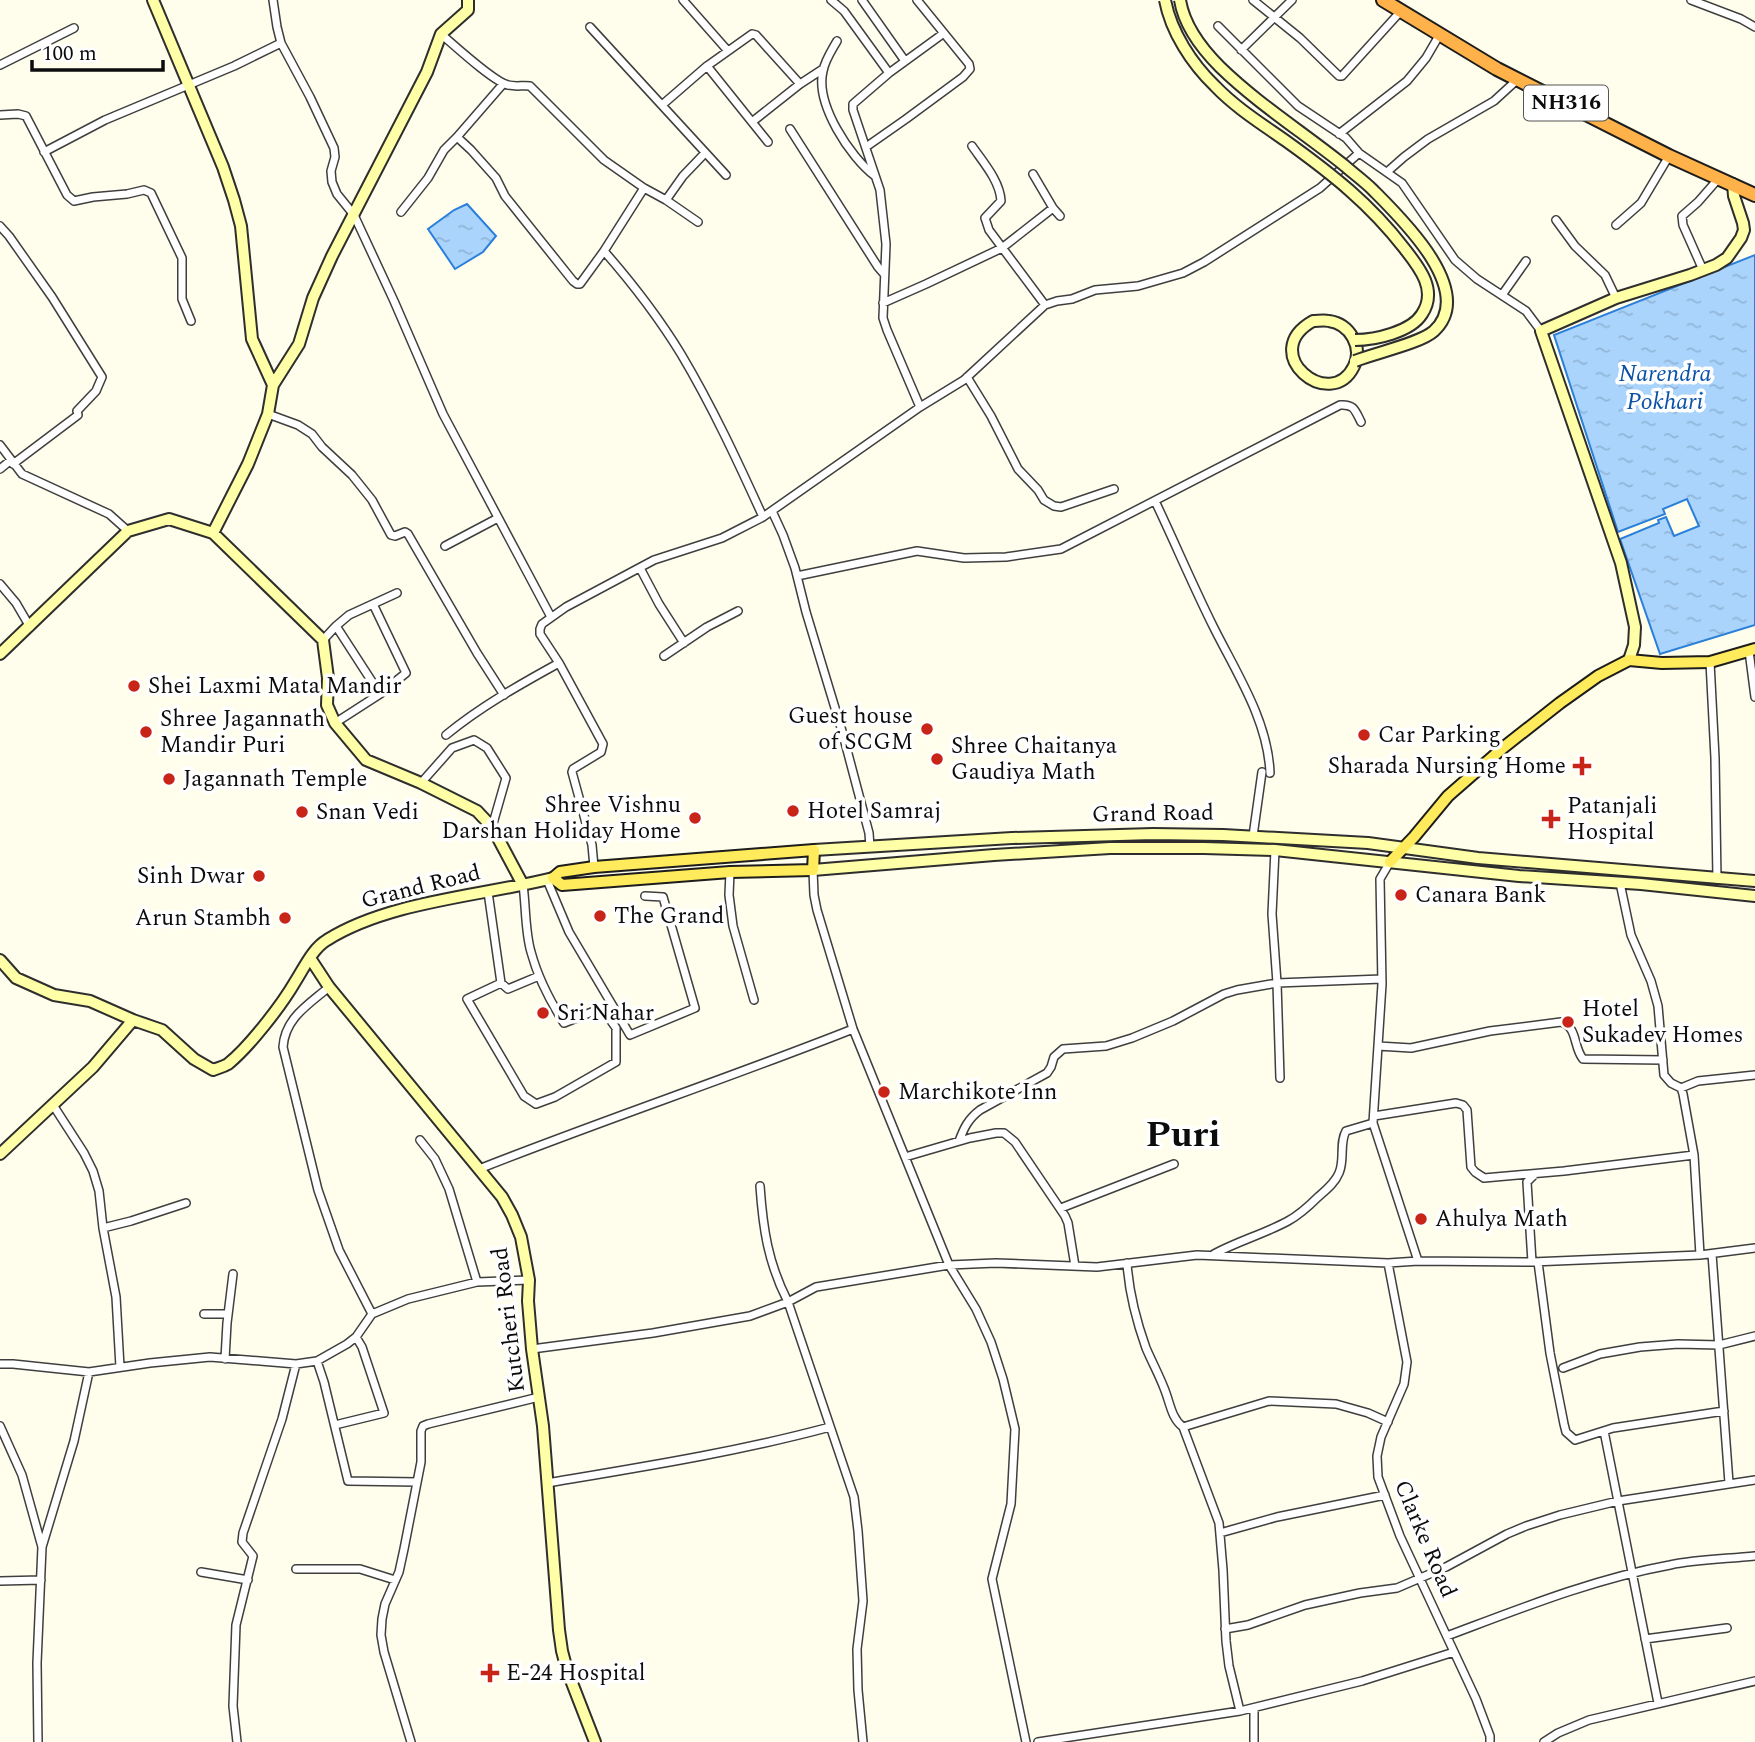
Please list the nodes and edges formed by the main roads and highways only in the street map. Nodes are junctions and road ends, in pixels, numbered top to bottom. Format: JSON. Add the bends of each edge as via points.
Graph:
{"nodes":[{"id":1,"x":153,"y":0,"type":"edge"},
{"id":2,"x":468,"y":0,"type":"edge"},
{"id":3,"x":1165,"y":0,"type":"edge"},
{"id":4,"x":1180,"y":0,"type":"edge"},
{"id":5,"x":1383,"y":0,"type":"edge"},
{"id":6,"x":1733,"y":184,"type":"junction"},
{"id":7,"x":1755,"y":195,"type":"edge"},
{"id":8,"x":1355,"y":340,"type":"junction"},
{"id":9,"x":1355,"y":361,"type":"junction"},
{"id":10,"x":273,"y":385,"type":"junction"},
{"id":11,"x":214,"y":533,"type":"junction"},
{"id":12,"x":1752,"y":650,"type":"edge"},
{"id":13,"x":0,"y":654,"type":"edge"},
{"id":14,"x":1629,"y":660,"type":"junction"},
{"id":15,"x":1404,"y":847,"type":"junction"},
{"id":16,"x":814,"y":850,"type":"junction"},
{"id":17,"x":1390,"y":862,"type":"junction"},
{"id":18,"x":813,"y":870,"type":"junction"},
{"id":19,"x":550,"y":879,"type":"junction"},
{"id":20,"x":1755,"y":881,"type":"edge"},
{"id":21,"x":523,"y":885,"type":"junction"},
{"id":22,"x":1755,"y":895,"type":"edge"},
{"id":23,"x":310,"y":958,"type":"junction"},
{"id":24,"x":0,"y":960,"type":"edge"},
{"id":25,"x":133,"y":1020,"type":"junction"},
{"id":26,"x":0,"y":1154,"type":"edge"},
{"id":27,"x":595,"y":1742,"type":"edge"}],
"edges":[{"from":1,"to":10,"type":"main road","via":[[223,167],[241,226],[252,339]]},
{"from":2,"to":10,"type":"main road","via":[[468,9],[441,34],[427,72],[332,256],[299,344]]},
{"from":3,"to":8,"type":"main road","bridge":true,"via":[[1179,38],[1213,85],[1364,202],[1425,278],[1428,304],[1420,318],[1391,333]]},
{"from":4,"to":9,"type":"main road","bridge":true,"via":[[1193,32],[1219,66],[1372,188],[1415,236],[1442,277],[1447,311],[1433,333]]},
{"from":5,"to":6,"type":"highway","number":"NH316","via":[[1518,79]]},
{"from":6,"to":7,"type":"highway","number":"NH316"},
{"from":6,"to":14,"type":"main road","via":[[1744,230],[1727,258],[1541,331],[1621,563],[1635,627]]},
{"from":8,"to":9,"type":"main road","bridge":true},
{"from":8,"to":9,"type":"main road","via":[[1345,327],[1313,321],[1294,338],[1292,355],[1304,376],[1323,383],[1347,376]]},
{"from":10,"to":11,"type":"main road","via":[[268,414]]},
{"from":11,"to":13,"type":"main road","via":[[169,519],[128,531]]},
{"from":11,"to":21,"type":"main road","via":[[323,640],[327,705],[335,723],[366,760],[477,811],[492,827]]},
{"from":12,"to":14,"type":"main road","via":[[1710,662]]},
{"from":14,"to":15,"type":"main road","via":[[1569,696],[1504,747],[1448,796]]},
{"from":15,"to":16,"type":"main road","name":"Grand Road","via":[[1253,836],[1123,835]]},
{"from":15,"to":17,"type":"main road"},
{"from":15,"to":20,"type":"main road","name":"Grand Road","via":[[1478,858]]},
{"from":16,"to":18,"type":"main road"},
{"from":16,"to":19,"type":"main road","name":"Grand Road","via":[[594,867],[560,872]]},
{"from":17,"to":18,"type":"main road","name":"Grand Road","via":[[1275,850],[1111,848]]},
{"from":17,"to":22,"type":"main road","name":"Grand Road"},
{"from":18,"to":19,"type":"main road","name":"Grand Road","via":[[562,885]]},
{"from":19,"to":21,"type":"main road","name":"Grand Road"},
{"from":21,"to":23,"type":"main road","name":"Grand Road","via":[[368,920],[324,941]]},
{"from":23,"to":25,"type":"main road","name":"Grand Road","via":[[245,1048],[225,1066],[213,1070],[162,1030]]},
{"from":23,"to":27,"type":"main road","name":"Kutcheri Road","via":[[502,1197],[520,1237],[529,1280],[562,1651]]},
{"from":24,"to":25,"type":"main road","via":[[16,978]]},
{"from":25,"to":26,"type":"main road","via":[[93,1067]]}]}
